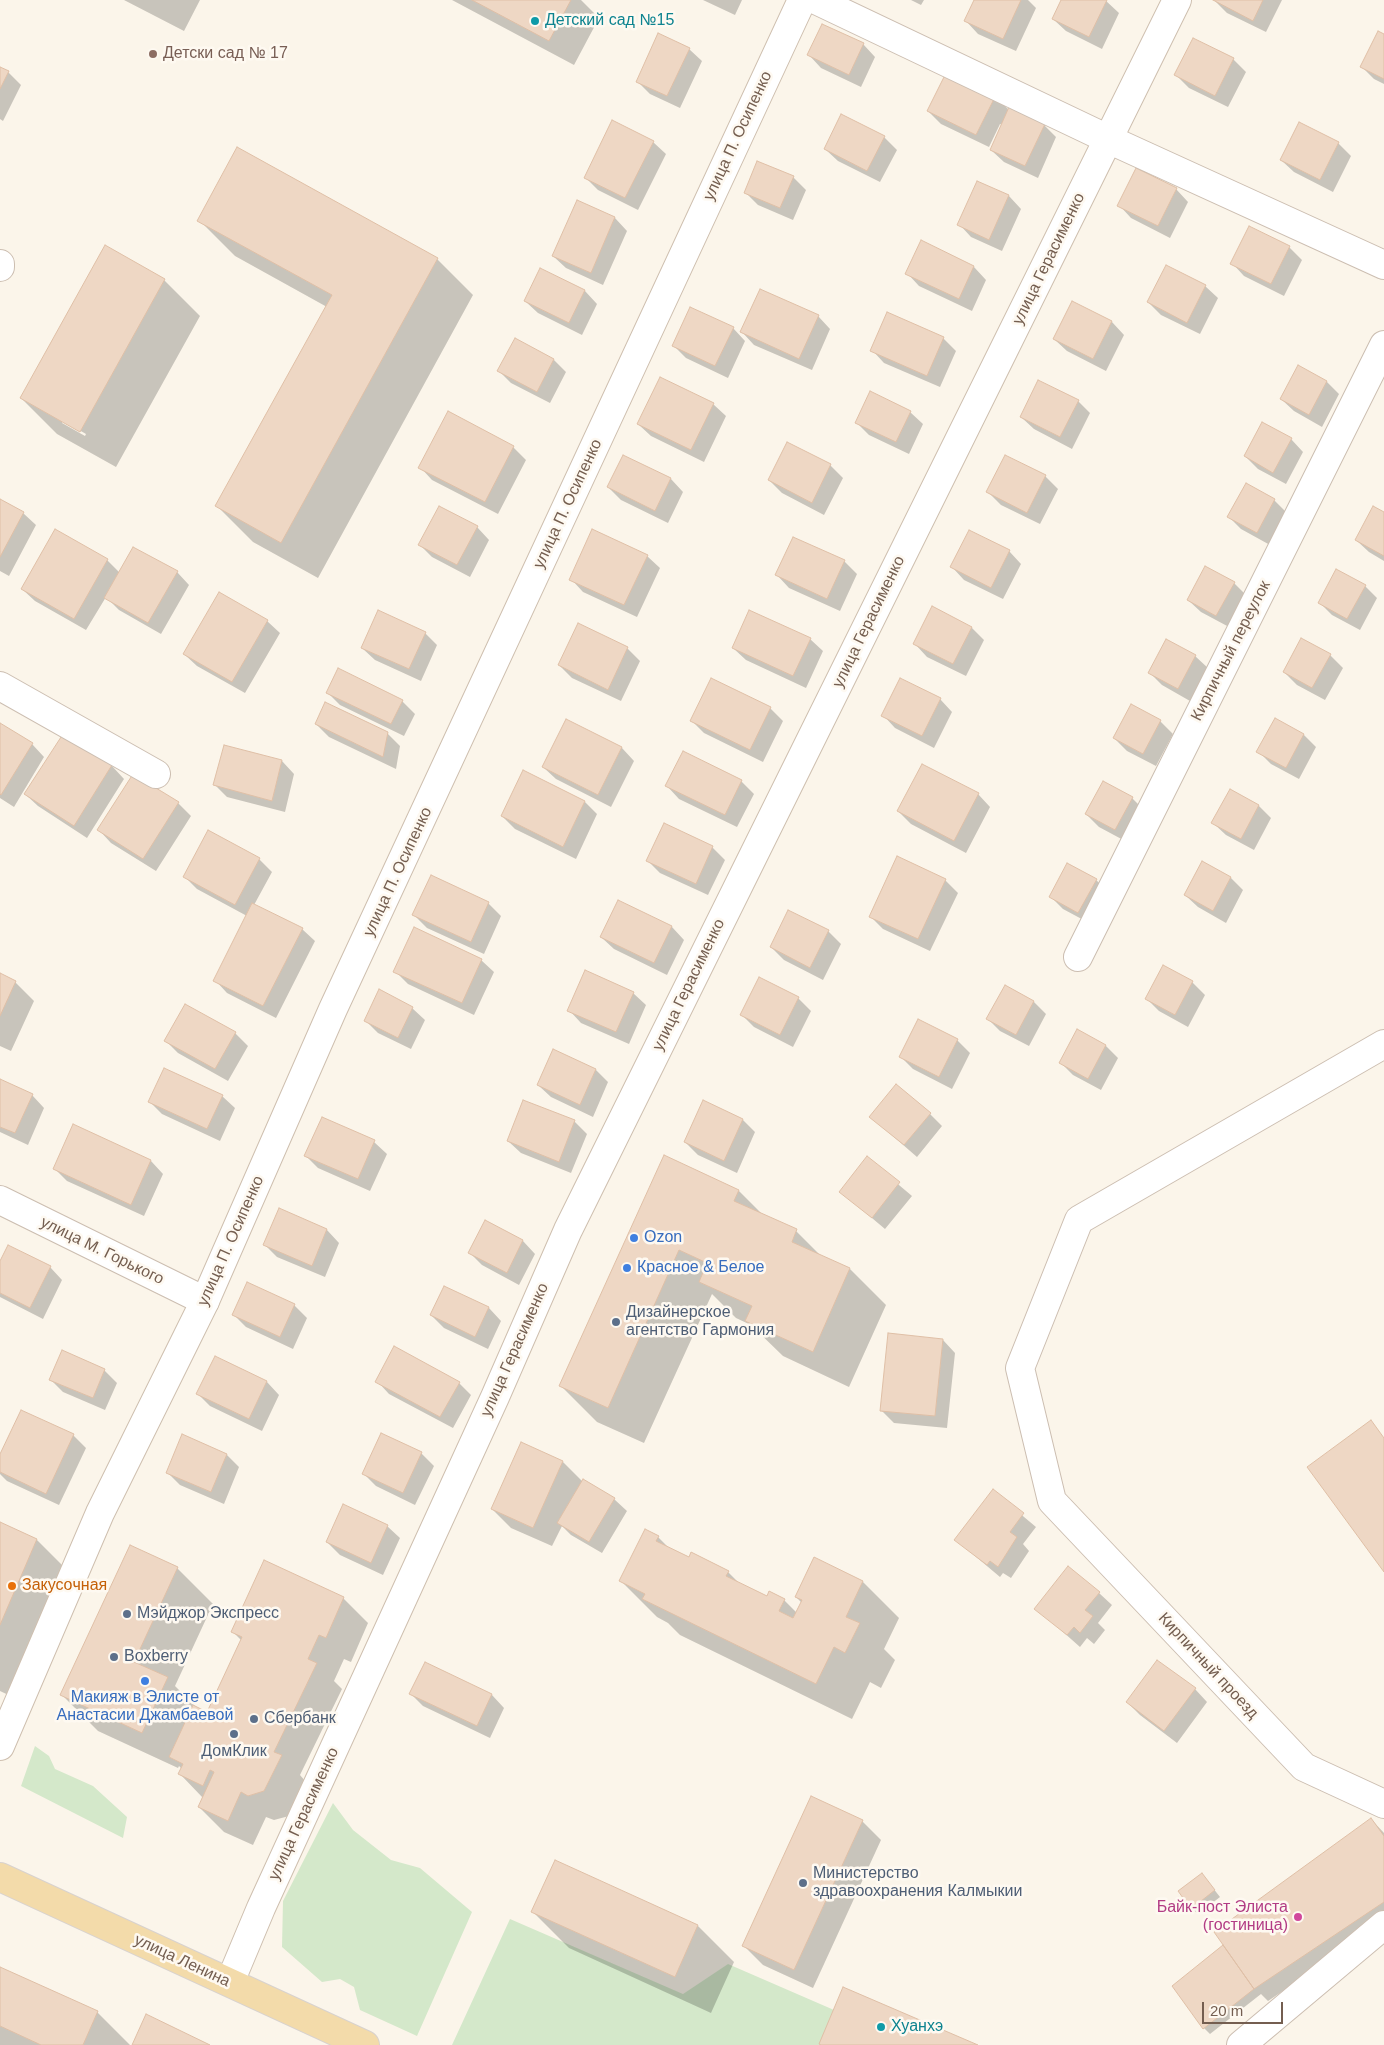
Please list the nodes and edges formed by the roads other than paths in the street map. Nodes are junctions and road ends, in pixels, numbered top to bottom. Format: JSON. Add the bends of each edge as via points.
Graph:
{"nodes":[{"id":1,"x":802,"y":0,"type":"edge"},
{"id":2,"x":816,"y":0,"type":"edge"},
{"id":3,"x":1177,"y":0,"type":"edge"},
{"id":4,"x":1108,"y":139,"type":"junction"},
{"id":5,"x":1384,"y":266,"type":"edge"},
{"id":6,"x":1384,"y":345,"type":"edge"},
{"id":7,"x":0,"y":686,"type":"edge"},
{"id":8,"x":156,"y":774,"type":"dead end"},
{"id":9,"x":1078,"y":957,"type":"dead end"},
{"id":10,"x":1384,"y":1044,"type":"edge"},
{"id":11,"x":0,"y":1200,"type":"edge"},
{"id":12,"x":205,"y":1301,"type":"junction"},
{"id":13,"x":0,"y":1746,"type":"edge"},
{"id":14,"x":1384,"y":1804,"type":"edge"},
{"id":15,"x":0,"y":1877,"type":"edge"},
{"id":16,"x":1384,"y":1925,"type":"edge"},
{"id":17,"x":230,"y":1982,"type":"junction"},
{"id":18,"x":364,"y":2045,"type":"edge"},
{"id":19,"x":1241,"y":2045,"type":"edge"}],
"edges":[{"from":1,"to":12,"type":"main road","name":"улица П. Осипенко","via":[[333,1009]]},
{"from":2,"to":4,"type":"main road"},
{"from":3,"to":4,"type":"main road","name":"улица Герасименко"},
{"from":4,"to":5,"type":"main road"},
{"from":4,"to":17,"type":"main road","name":"улица Герасименко","via":[[568,1230]]},
{"from":6,"to":9,"type":"main road","name":"Кирпичный переулок"},
{"from":7,"to":8,"type":"main road"},
{"from":10,"to":14,"type":"main road","name":"Кирпичный проезд","via":[[1079,1220],[1020,1368],[1052,1501],[1304,1767]]},
{"from":11,"to":12,"type":"main road","name":"улица М. Горького"},
{"from":12,"to":13,"type":"main road","name":"улица П. Осипенко","via":[[100,1513]]},
{"from":15,"to":17,"type":"main road","name":"улица Ленина"},
{"from":16,"to":19,"type":"main road"},
{"from":17,"to":18,"type":"main road","name":"улица Ленина"}]}
